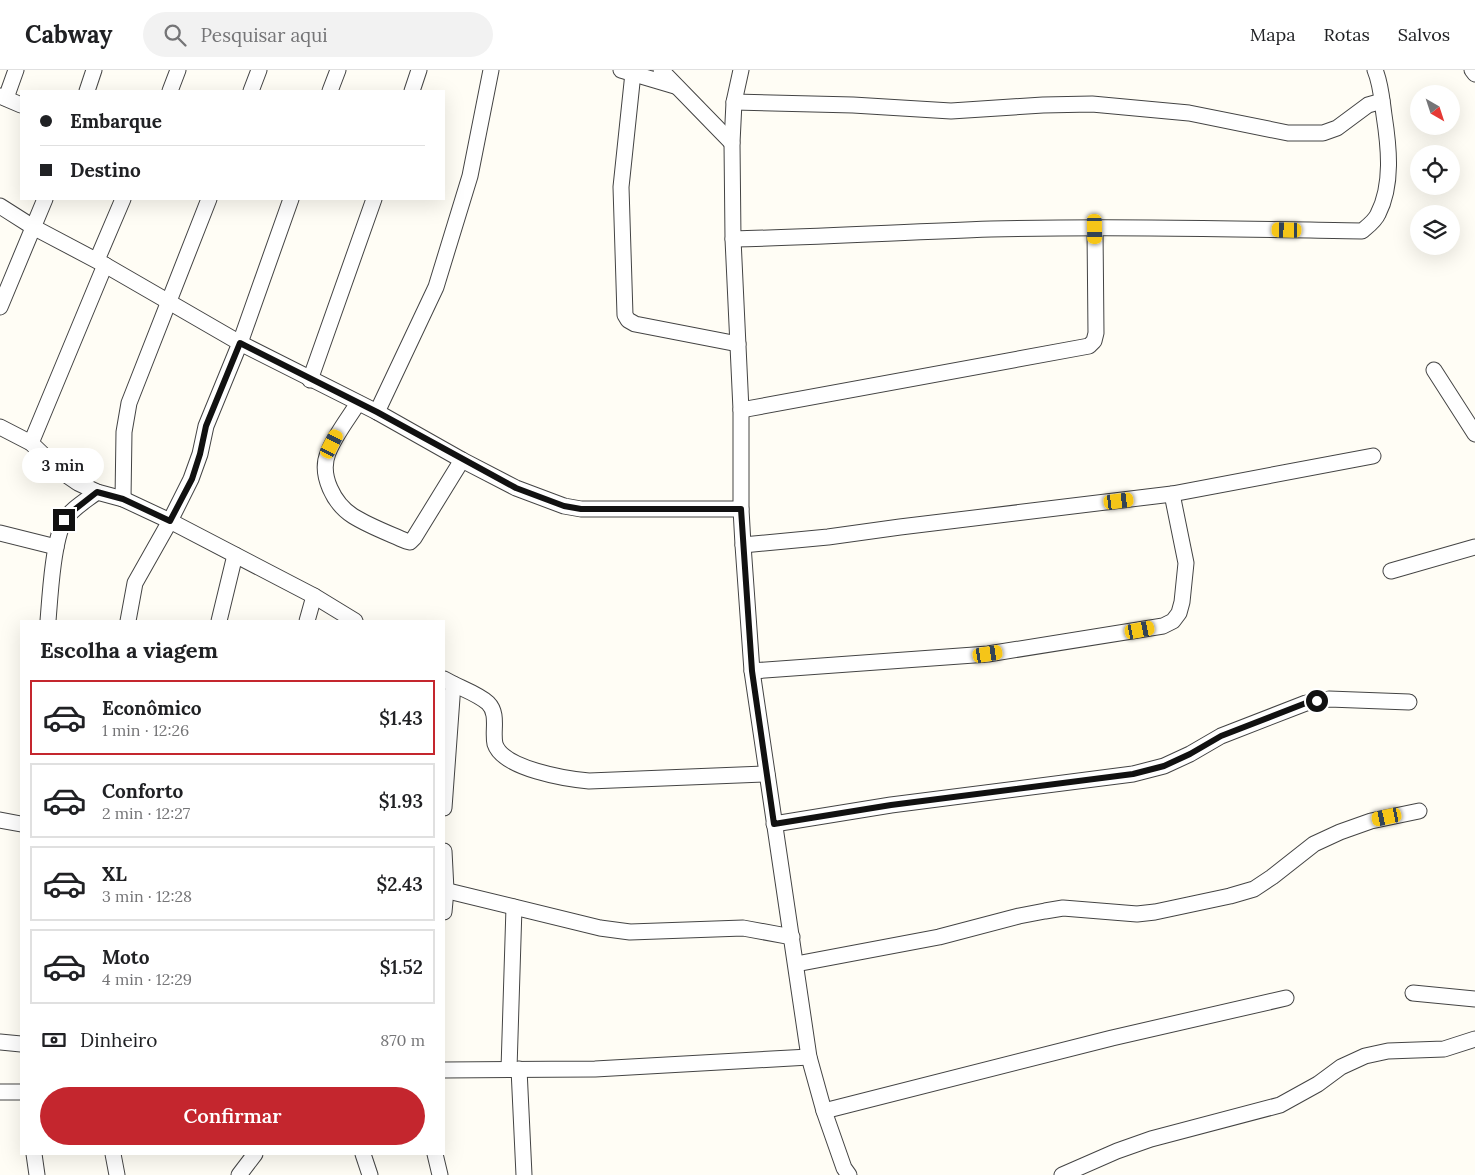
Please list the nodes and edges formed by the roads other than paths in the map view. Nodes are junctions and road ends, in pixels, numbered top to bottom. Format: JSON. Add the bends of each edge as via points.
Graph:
{"nodes":[{"id":1,"x":16,"y":70,"type":"edge"},
{"id":2,"x":94,"y":70,"type":"edge"},
{"id":3,"x":178,"y":70,"type":"edge"},
{"id":4,"x":259,"y":70,"type":"edge"},
{"id":5,"x":338,"y":70,"type":"edge"},
{"id":6,"x":419,"y":70,"type":"edge"},
{"id":7,"x":491,"y":70,"type":"edge"},
{"id":8,"x":661,"y":70,"type":"edge"},
{"id":9,"x":741,"y":70,"type":"edge"},
{"id":10,"x":1375,"y":70,"type":"edge"},
{"id":11,"x":1472,"y":70,"type":"edge"},
{"id":12,"x":627,"y":72,"type":"edge"},
{"id":13,"x":1475,"y":74,"type":"edge"},
{"id":14,"x":676,"y":86,"type":"junction"},
{"id":15,"x":87,"y":90,"type":"edge"},
{"id":16,"x":170,"y":90,"type":"edge"},
{"id":17,"x":251,"y":90,"type":"edge"},
{"id":18,"x":330,"y":90,"type":"edge"},
{"id":19,"x":412,"y":90,"type":"edge"},
{"id":20,"x":3,"y":97,"type":"edge"},
{"id":21,"x":1382,"y":101,"type":"junction"},
{"id":22,"x":734,"y":102,"type":"junction"},
{"id":23,"x":20,"y":105,"type":"edge"},
{"id":24,"x":732,"y":143,"type":"junction"},
{"id":25,"x":45,"y":200,"type":"edge"},
{"id":26,"x":123,"y":200,"type":"edge"},
{"id":27,"x":209,"y":200,"type":"edge"},
{"id":28,"x":291,"y":200,"type":"edge"},
{"id":29,"x":374,"y":200,"type":"edge"},
{"id":30,"x":0,"y":206,"type":"edge"},
{"id":31,"x":32,"y":228,"type":"junction"},
{"id":32,"x":1095,"y":229,"type":"junction"},
{"id":33,"x":733,"y":239,"type":"junction"},
{"id":34,"x":101,"y":263,"type":"junction"},
{"id":35,"x":170,"y":301,"type":"junction"},
{"id":36,"x":0,"y":308,"type":"edge"},
{"id":37,"x":240,"y":343,"type":"junction"},
{"id":38,"x":738,"y":344,"type":"junction"},
{"id":39,"x":1434,"y":370,"type":"dead end"},
{"id":40,"x":310,"y":380,"type":"junction"},
{"id":41,"x":358,"y":403,"type":"junction"},
{"id":42,"x":741,"y":410,"type":"junction"},
{"id":43,"x":377,"y":412,"type":"junction"},
{"id":44,"x":0,"y":427,"type":"edge"},
{"id":45,"x":1475,"y":434,"type":"edge"},
{"id":46,"x":31,"y":443,"type":"junction"},
{"id":47,"x":1373,"y":456,"type":"dead end"},
{"id":48,"x":462,"y":460,"type":"junction"},
{"id":49,"x":97,"y":492,"type":"junction"},
{"id":50,"x":1172,"y":494,"type":"junction"},
{"id":51,"x":123,"y":499,"type":"junction"},
{"id":52,"x":741,"y":509,"type":"junction"},
{"id":53,"x":170,"y":521,"type":"junction"},
{"id":54,"x":0,"y":532,"type":"edge"},
{"id":55,"x":743,"y":545,"type":"junction"},
{"id":56,"x":1475,"y":547,"type":"edge"},
{"id":57,"x":56,"y":548,"type":"junction"},
{"id":58,"x":235,"y":555,"type":"junction"},
{"id":59,"x":1391,"y":571,"type":"dead end"},
{"id":60,"x":314,"y":596,"type":"junction"},
{"id":61,"x":48,"y":620,"type":"edge"},
{"id":62,"x":128,"y":620,"type":"edge"},
{"id":63,"x":219,"y":620,"type":"edge"},
{"id":64,"x":307,"y":620,"type":"edge"},
{"id":65,"x":353,"y":620,"type":"edge"},
{"id":66,"x":752,"y":671,"type":"junction"},
{"id":67,"x":448,"y":682,"type":"edge"},
{"id":68,"x":1409,"y":702,"type":"dead end"},
{"id":69,"x":767,"y":774,"type":"junction"},
{"id":70,"x":445,"y":776,"type":"edge"},
{"id":71,"x":1418,"y":810,"type":"dead end"},
{"id":72,"x":0,"y":820,"type":"edge"},
{"id":73,"x":20,"y":824,"type":"edge"},
{"id":74,"x":774,"y":824,"type":"junction"},
{"id":75,"x":445,"y":890,"type":"edge"},
{"id":76,"x":514,"y":907,"type":"junction"},
{"id":77,"x":792,"y":937,"type":"junction"},
{"id":78,"x":796,"y":964,"type":"junction"},
{"id":79,"x":1413,"y":993,"type":"dead end"},
{"id":80,"x":1286,"y":998,"type":"dead end"},
{"id":81,"x":1475,"y":999,"type":"edge"},
{"id":82,"x":1475,"y":1039,"type":"edge"},
{"id":83,"x":0,"y":1042,"type":"edge"},
{"id":84,"x":20,"y":1044,"type":"edge"},
{"id":85,"x":809,"y":1056,"type":"junction"},
{"id":86,"x":514,"y":1069,"type":"junction"},
{"id":87,"x":445,"y":1070,"type":"edge"},
{"id":88,"x":0,"y":1092,"type":"edge"},
{"id":89,"x":20,"y":1092,"type":"edge"},
{"id":90,"x":824,"y":1111,"type":"junction"},
{"id":91,"x":34,"y":1155,"type":"edge"},
{"id":92,"x":113,"y":1155,"type":"edge"},
{"id":93,"x":254,"y":1155,"type":"edge"},
{"id":94,"x":363,"y":1155,"type":"edge"},
{"id":95,"x":435,"y":1155,"type":"edge"},
{"id":96,"x":846,"y":1173,"type":"edge"},
{"id":97,"x":37,"y":1175,"type":"edge"},
{"id":98,"x":117,"y":1175,"type":"edge"},
{"id":99,"x":238,"y":1175,"type":"edge"},
{"id":100,"x":370,"y":1175,"type":"edge"},
{"id":101,"x":440,"y":1175,"type":"edge"},
{"id":102,"x":524,"y":1175,"type":"edge"},
{"id":103,"x":1062,"y":1175,"type":"edge"}],
"edges":[{"from":1,"to":20,"type":"street"},
{"from":2,"to":15,"type":"street"},
{"from":3,"to":16,"type":"street"},
{"from":4,"to":17,"type":"street"},
{"from":5,"to":18,"type":"street"},
{"from":6,"to":19,"type":"street"},
{"from":7,"to":43,"type":"street","via":[[470,176],[436,287]]},
{"from":8,"to":14,"type":"street"},
{"from":9,"to":22,"type":"street"},
{"from":10,"to":21,"type":"street"},
{"from":11,"to":13,"type":"street"},
{"from":12,"to":14,"type":"street"},
{"from":12,"to":38,"type":"street","via":[[621,187],[625,315],[635,324]]},
{"from":14,"to":24,"type":"street"},
{"from":20,"to":23,"type":"street"},
{"from":21,"to":22,"type":"street","via":[[1368,105],[1337,128],[1323,133],[1288,133],[1189,113],[1092,104],[950,111]]},
{"from":21,"to":32,"type":"street","via":[[1389,169],[1378,215],[1362,231]]},
{"from":22,"to":24,"type":"street"},
{"from":24,"to":33,"type":"street"},
{"from":25,"to":31,"type":"street"},
{"from":26,"to":34,"type":"street"},
{"from":27,"to":35,"type":"street"},
{"from":28,"to":37,"type":"street"},
{"from":29,"to":40,"type":"street"},
{"from":30,"to":31,"type":"street"},
{"from":31,"to":34,"type":"street"},
{"from":31,"to":36,"type":"street"},
{"from":32,"to":33,"type":"street","via":[[992,229]]},
{"from":32,"to":42,"type":"street","via":[[1096,333],[1089,346]]},
{"from":33,"to":38,"type":"street"},
{"from":34,"to":35,"type":"street"},
{"from":34,"to":46,"type":"street"},
{"from":35,"to":37,"type":"street"},
{"from":35,"to":51,"type":"street","via":[[129,403],[124,432]]},
{"from":37,"to":40,"type":"street"},
{"from":37,"to":53,"type":"street","via":[[206,426],[192,479]]},
{"from":38,"to":42,"type":"street"},
{"from":39,"to":45,"type":"street"},
{"from":40,"to":41,"type":"street"},
{"from":41,"to":43,"type":"street"},
{"from":41,"to":48,"type":"street","via":[[336,436],[324,465],[330,489],[342,507],[353,516],[410,542]]},
{"from":42,"to":52,"type":"street"},
{"from":43,"to":48,"type":"street"},
{"from":44,"to":46,"type":"street"},
{"from":46,"to":49,"type":"street","via":[[59,470]]},
{"from":47,"to":50,"type":"street"},
{"from":48,"to":52,"type":"street","via":[[516,488],[581,509]]},
{"from":49,"to":51,"type":"street"},
{"from":49,"to":57,"type":"street","via":[[64,520]]},
{"from":50,"to":55,"type":"street"},
{"from":50,"to":66,"type":"street","via":[[1186,563],[1179,613],[1163,626],[988,654]]},
{"from":51,"to":53,"type":"street"},
{"from":52,"to":55,"type":"street"},
{"from":53,"to":58,"type":"street"},
{"from":53,"to":62,"type":"street","via":[[134,583]]},
{"from":54,"to":57,"type":"street"},
{"from":55,"to":66,"type":"street"},
{"from":56,"to":59,"type":"street"},
{"from":57,"to":61,"type":"street"},
{"from":58,"to":60,"type":"street"},
{"from":58,"to":63,"type":"street"},
{"from":60,"to":64,"type":"street"},
{"from":60,"to":65,"type":"street"},
{"from":66,"to":69,"type":"street"},
{"from":67,"to":69,"type":"street","via":[[488,704],[495,720],[495,744],[504,756],[534,770],[571,780],[589,781]]},
{"from":67,"to":70,"type":"street"},
{"from":68,"to":74,"type":"street","via":[[1329,699],[1306,703],[1221,736],[1164,766],[1133,774]]},
{"from":69,"to":74,"type":"street"},
{"from":71,"to":78,"type":"street","via":[[1371,820],[1340,832],[1314,844],[1254,889],[1230,896],[1137,914],[1064,908],[1019,916],[939,938]]},
{"from":72,"to":73,"type":"street"},
{"from":74,"to":77,"type":"street"},
{"from":75,"to":76,"type":"street"},
{"from":76,"to":77,"type":"street","via":[[630,932],[743,928]]},
{"from":76,"to":86,"type":"street"},
{"from":77,"to":78,"type":"street"},
{"from":78,"to":85,"type":"street"},
{"from":79,"to":81,"type":"street"},
{"from":80,"to":90,"type":"street"},
{"from":82,"to":103,"type":"street","via":[[1444,1049],[1388,1051],[1365,1056],[1280,1105],[1151,1139]]},
{"from":83,"to":84,"type":"street"},
{"from":85,"to":86,"type":"street","via":[[595,1069]]},
{"from":85,"to":90,"type":"street"},
{"from":86,"to":87,"type":"street"},
{"from":86,"to":102,"type":"street"},
{"from":88,"to":89,"type":"street"},
{"from":90,"to":96,"type":"street"},
{"from":91,"to":97,"type":"street"},
{"from":92,"to":98,"type":"street"},
{"from":93,"to":99,"type":"street"},
{"from":94,"to":100,"type":"street"},
{"from":95,"to":101,"type":"street"}]}
